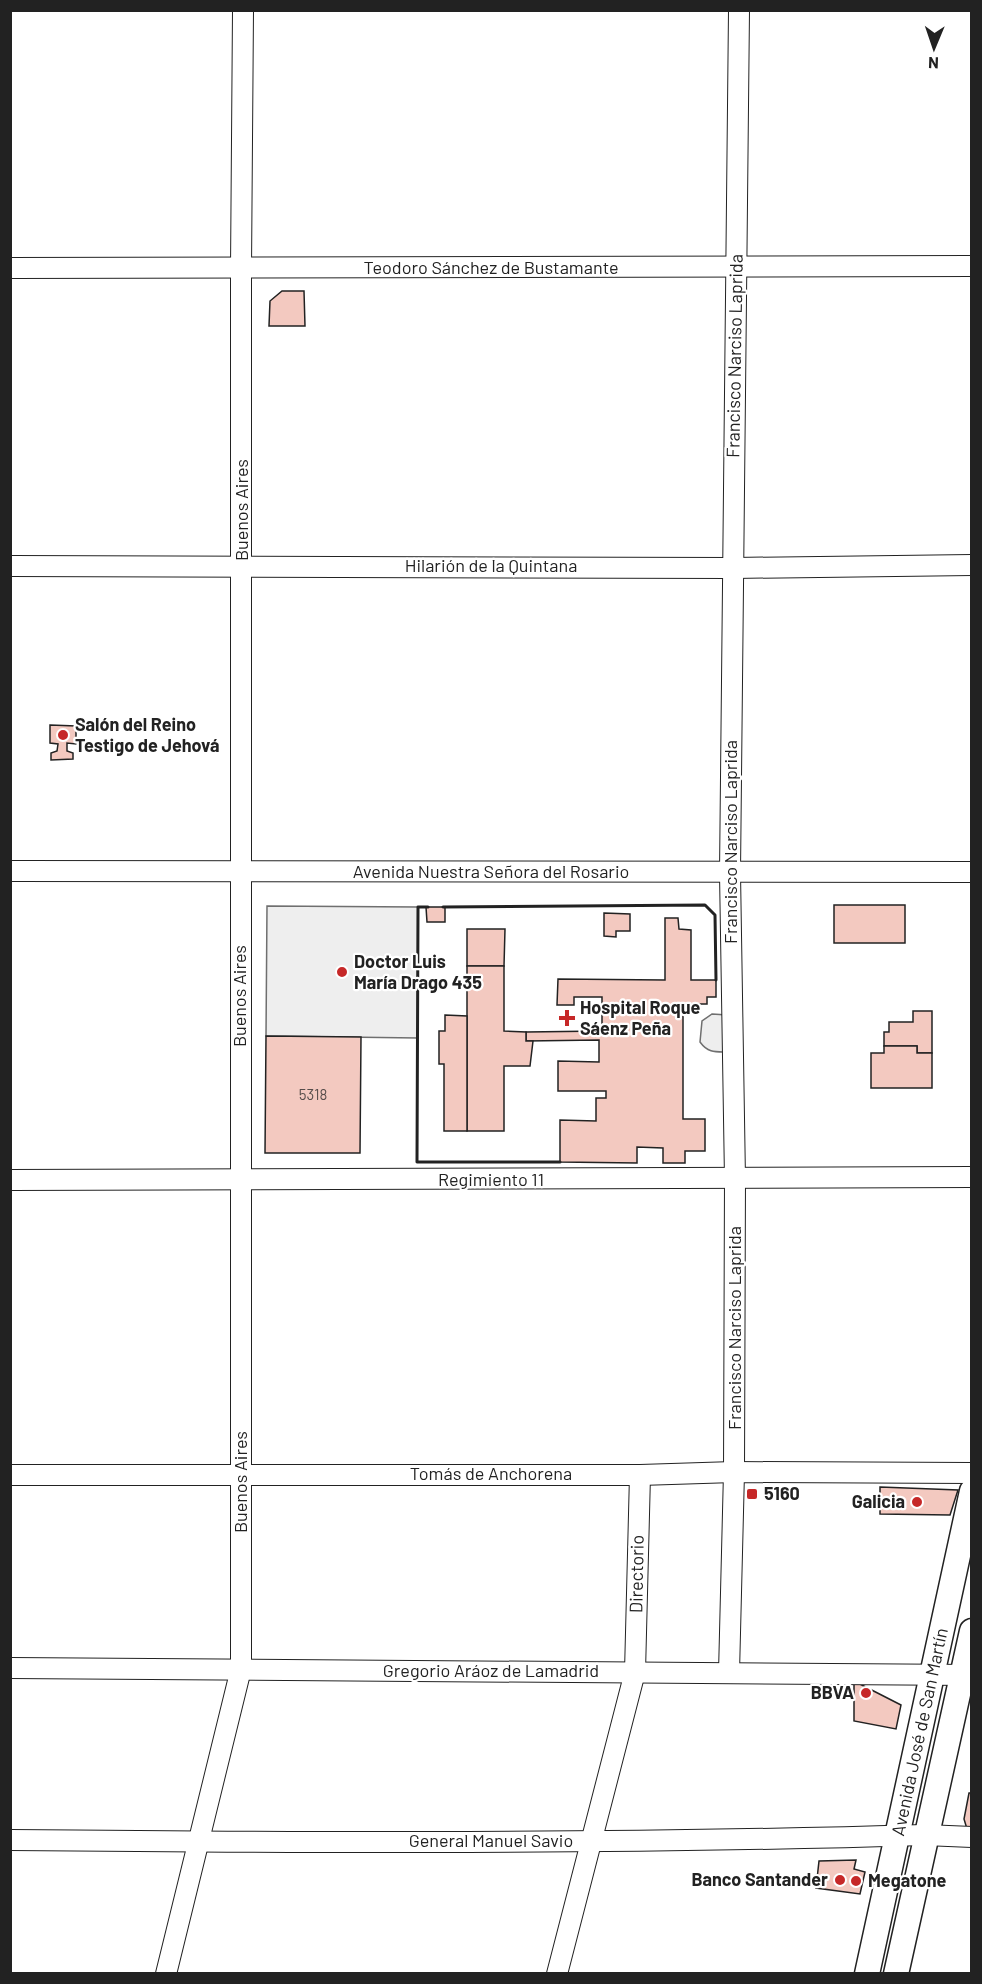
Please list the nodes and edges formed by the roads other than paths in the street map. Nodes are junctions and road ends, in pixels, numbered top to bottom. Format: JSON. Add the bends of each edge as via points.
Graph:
{"nodes":[{"id":1,"x":243,"y":10,"type":"edge"},
{"id":2,"x":738,"y":10,"type":"edge"},
{"id":3,"x":972,"y":266,"type":"edge"},
{"id":4,"x":736,"y":267,"type":"junction"},
{"id":5,"x":10,"y":268,"type":"edge"},
{"id":6,"x":241,"y":268,"type":"junction"},
{"id":7,"x":242,"y":565,"type":"junction"},
{"id":8,"x":10,"y":566,"type":"edge"},
{"id":9,"x":972,"y":566,"type":"edge"},
{"id":10,"x":734,"y":568,"type":"junction"},
{"id":11,"x":10,"y":871,"type":"edge"},
{"id":12,"x":240,"y":871,"type":"junction"},
{"id":13,"x":972,"y":872,"type":"edge"},
{"id":14,"x":730,"y":873,"type":"junction"},
{"id":15,"x":972,"y":1178,"type":"edge"},
{"id":16,"x":735,"y":1179,"type":"junction"},
{"id":17,"x":10,"y":1180,"type":"edge"},
{"id":18,"x":240,"y":1180,"type":"junction"},
{"id":19,"x":734,"y":1472,"type":"junction"},
{"id":20,"x":972,"y":1473,"type":"edge"},
{"id":21,"x":241,"y":1474,"type":"junction"},
{"id":22,"x":10,"y":1475,"type":"edge"},
{"id":23,"x":640,"y":1475,"type":"junction"},
{"id":24,"x":972,"y":1491,"type":"edge"},
{"id":25,"x":972,"y":1631,"type":"edge"},
{"id":26,"x":10,"y":1668,"type":"edge"},
{"id":27,"x":241,"y":1669,"type":"junction"},
{"id":28,"x":635,"y":1672,"type":"junction"},
{"id":29,"x":729,"y":1673,"type":"junction"},
{"id":30,"x":932,"y":1674,"type":"junction"},
{"id":31,"x":967,"y":1675,"type":"edge"},
{"id":32,"x":925,"y":1835,"type":"junction"},
{"id":33,"x":897,"y":1836,"type":"junction"},
{"id":34,"x":972,"y":1837,"type":"edge"},
{"id":35,"x":10,"y":1840,"type":"edge"},
{"id":36,"x":590,"y":1841,"type":"junction"},
{"id":37,"x":198,"y":1842,"type":"junction"},
{"id":38,"x":166,"y":1974,"type":"edge"},
{"id":39,"x":557,"y":1974,"type":"edge"},
{"id":40,"x":867,"y":1974,"type":"edge"},
{"id":41,"x":896,"y":1974,"type":"edge"}],
"edges":[{"from":1,"to":6,"type":"street","name":"Buenos Aires"},
{"from":2,"to":4,"type":"street","name":"Francisco Narciso Laprida"},
{"from":3,"to":4,"type":"street","name":"Teodoro Sánchez de Bustamante"},
{"from":4,"to":6,"type":"street","name":"Teodoro Sánchez de Bustamante"},
{"from":4,"to":10,"type":"street","name":"Francisco Narciso Laprida"},
{"from":5,"to":6,"type":"street","name":"Teodoro Sánchez de Bustamante"},
{"from":6,"to":7,"type":"street","name":"Buenos Aires"},
{"from":7,"to":8,"type":"street","name":"Hilarión de la Quintana"},
{"from":7,"to":10,"type":"street","name":"Hilarión de la Quintana"},
{"from":7,"to":12,"type":"street","name":"Buenos Aires"},
{"from":9,"to":10,"type":"street","name":"Hilarión de la Quintana"},
{"from":10,"to":14,"type":"street","name":"Francisco Narciso Laprida"},
{"from":11,"to":12,"type":"street","name":"Avenida Nuestra Señora del Rosario"},
{"from":12,"to":14,"type":"street","name":"Avenida Nuestra Señora del Rosario"},
{"from":12,"to":18,"type":"street","name":"Buenos Aires"},
{"from":13,"to":14,"type":"street","name":"Avenida Nuestra Señora del Rosario"},
{"from":14,"to":16,"type":"street","name":"Francisco Narciso Laprida"},
{"from":15,"to":16,"type":"street","name":"Regimiento 11"},
{"from":16,"to":18,"type":"street","name":"Regimiento 11"},
{"from":16,"to":19,"type":"street","name":"Francisco Narciso Laprida"},
{"from":17,"to":18,"type":"street","name":"Regimiento 11"},
{"from":18,"to":21,"type":"street","name":"Buenos Aires"},
{"from":19,"to":20,"type":"street","name":"Tomás de Anchorena"},
{"from":19,"to":23,"type":"street","name":"Tomás de Anchorena"},
{"from":19,"to":29,"type":"street","name":"Francisco Narciso Laprida"},
{"from":21,"to":22,"type":"street","name":"Tomás de Anchorena"},
{"from":21,"to":23,"type":"street","name":"Tomás de Anchorena"},
{"from":21,"to":27,"type":"street","name":"Buenos Aires"},
{"from":23,"to":28,"type":"street","name":"Directorio"},
{"from":24,"to":30,"type":"main road","name":"Avenida José de San Martín"},
{"from":25,"to":31,"type":"main road","name":"Avenida José de San Martín"},
{"from":26,"to":27,"type":"street","name":"Gregorio Aráoz de Lamadrid"},
{"from":27,"to":28,"type":"street","name":"Gregorio Aráoz de Lamadrid"},
{"from":27,"to":37,"type":"street","name":"Buenos Aires"},
{"from":28,"to":29,"type":"street","name":"Gregorio Aráoz de Lamadrid"},
{"from":28,"to":36,"type":"street"},
{"from":29,"to":30,"type":"street","name":"Gregorio Aráoz de Lamadrid"},
{"from":30,"to":31,"type":"street","name":"Gregorio Aráoz de Lamadrid"},
{"from":30,"to":33,"type":"main road","name":"Avenida José de San Martín"},
{"from":31,"to":32,"type":"main road","name":"Avenida José de San Martín"},
{"from":32,"to":33,"type":"street","name":"General Manuel Savio"},
{"from":32,"to":34,"type":"street","name":"General Manuel Savio"},
{"from":32,"to":41,"type":"main road","name":"Avenida José de San Martín"},
{"from":33,"to":36,"type":"street","name":"General Manuel Savio"},
{"from":33,"to":40,"type":"main road","name":"Avenida José de San Martín"},
{"from":35,"to":37,"type":"street","name":"General Manuel Savio"},
{"from":36,"to":37,"type":"street","name":"General Manuel Savio"},
{"from":36,"to":39,"type":"street"},
{"from":37,"to":38,"type":"street","name":"Buenos Aires"}]}
